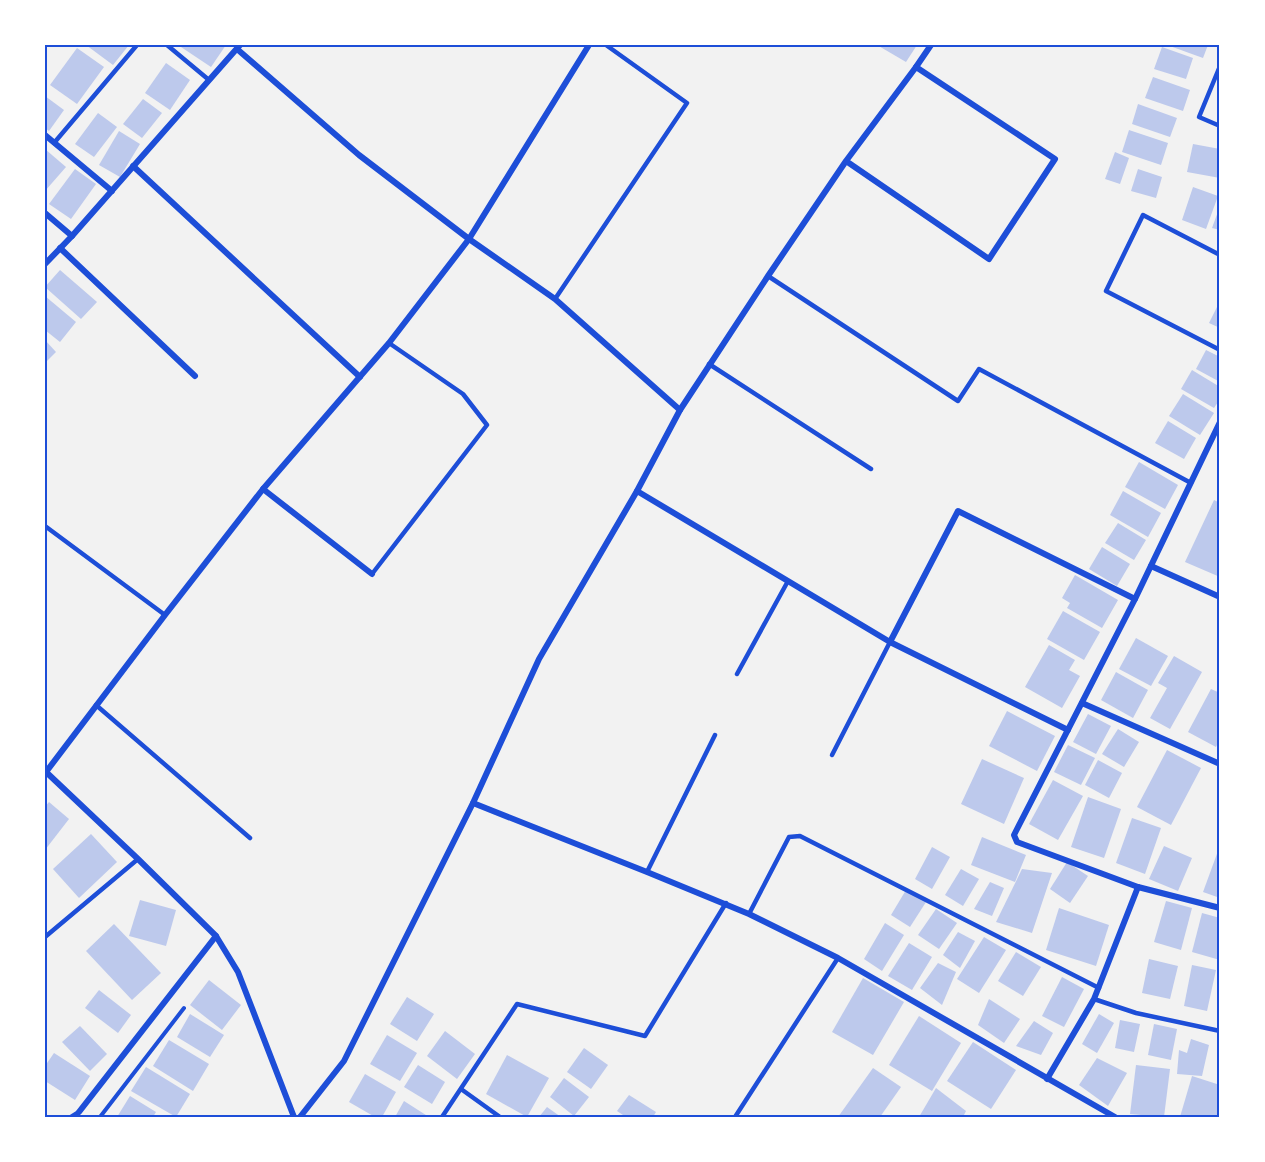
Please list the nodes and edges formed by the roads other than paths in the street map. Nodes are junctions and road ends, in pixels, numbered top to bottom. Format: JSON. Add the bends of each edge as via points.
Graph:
{"nodes":[{"id":1,"x":137,"y":45,"type":"edge"},
{"id":2,"x":167,"y":45,"type":"edge"},
{"id":3,"x":589,"y":45,"type":"edge"},
{"id":4,"x":606,"y":45,"type":"edge"},
{"id":5,"x":931,"y":45,"type":"edge"},
{"id":6,"x":238,"y":47,"type":"edge"},
{"id":7,"x":1220,"y":66,"type":"edge"},
{"id":8,"x":916,"y":67,"type":"junction"},
{"id":9,"x":209,"y":80,"type":"junction"},
{"id":10,"x":1220,"y":126,"type":"edge"},
{"id":11,"x":45,"y":135,"type":"edge"},
{"id":12,"x":54,"y":143,"type":"junction"},
{"id":13,"x":846,"y":161,"type":"junction"},
{"id":14,"x":133,"y":166,"type":"junction"},
{"id":15,"x":112,"y":190,"type":"junction"},
{"id":16,"x":45,"y":213,"type":"edge"},
{"id":17,"x":72,"y":236,"type":"junction"},
{"id":18,"x":469,"y":239,"type":"junction"},
{"id":19,"x":60,"y":248,"type":"junction"},
{"id":20,"x":1220,"y":255,"type":"edge"},
{"id":21,"x":45,"y":264,"type":"edge"},
{"id":22,"x":768,"y":276,"type":"junction"},
{"id":23,"x":555,"y":299,"type":"junction"},
{"id":24,"x":389,"y":342,"type":"junction"},
{"id":25,"x":1220,"y":350,"type":"edge"},
{"id":26,"x":709,"y":364,"type":"junction"},
{"id":27,"x":195,"y":375,"type":"dead end"},
{"id":28,"x":360,"y":377,"type":"junction"},
{"id":29,"x":680,"y":410,"type":"junction"},
{"id":30,"x":1220,"y":422,"type":"edge"},
{"id":31,"x":1212,"y":440,"type":"junction"},
{"id":32,"x":1220,"y":444,"type":"edge"},
{"id":33,"x":871,"y":469,"type":"dead end"},
{"id":34,"x":1191,"y":483,"type":"junction"},
{"id":35,"x":263,"y":489,"type":"junction"},
{"id":36,"x":637,"y":490,"type":"junction"},
{"id":37,"x":45,"y":526,"type":"edge"},
{"id":38,"x":1151,"y":566,"type":"junction"},
{"id":39,"x":372,"y":574,"type":"joint"},
{"id":40,"x":788,"y":581,"type":"junction"},
{"id":41,"x":1220,"y":597,"type":"edge"},
{"id":42,"x":1135,"y":599,"type":"junction"},
{"id":43,"x":165,"y":615,"type":"junction"},
{"id":44,"x":890,"y":642,"type":"junction"},
{"id":45,"x":737,"y":675,"type":"dead end"},
{"id":46,"x":1082,"y":703,"type":"junction"},
{"id":47,"x":96,"y":705,"type":"junction"},
{"id":48,"x":1068,"y":730,"type":"junction"},
{"id":49,"x":715,"y":735,"type":"dead end"},
{"id":50,"x":832,"y":755,"type":"dead end"},
{"id":51,"x":1220,"y":764,"type":"edge"},
{"id":52,"x":45,"y":772,"type":"edge"},
{"id":53,"x":473,"y":803,"type":"junction"},
{"id":54,"x":250,"y":838,"type":"dead end"},
{"id":55,"x":138,"y":859,"type":"junction"},
{"id":56,"x":647,"y":872,"type":"junction"},
{"id":57,"x":1138,"y":887,"type":"junction"},
{"id":58,"x":726,"y":903,"type":"junction"},
{"id":59,"x":1220,"y":908,"type":"edge"},
{"id":60,"x":750,"y":914,"type":"junction"},
{"id":61,"x":216,"y":936,"type":"junction"},
{"id":62,"x":45,"y":937,"type":"edge"},
{"id":63,"x":838,"y":958,"type":"junction"},
{"id":64,"x":1099,"y":988,"type":"junction"},
{"id":65,"x":1094,"y":999,"type":"junction"},
{"id":66,"x":1220,"y":1031,"type":"edge"},
{"id":67,"x":1047,"y":1079,"type":"junction"},
{"id":68,"x":461,"y":1089,"type":"junction"},
{"id":69,"x":79,"y":1112,"type":"joint"},
{"id":70,"x":1106,"y":1115,"type":"edge"},
{"id":71,"x":72,"y":1117,"type":"edge"},
{"id":72,"x":294,"y":1117,"type":"edge"},
{"id":73,"x":300,"y":1117,"type":"edge"},
{"id":74,"x":442,"y":1117,"type":"edge"},
{"id":75,"x":500,"y":1117,"type":"edge"},
{"id":76,"x":735,"y":1117,"type":"edge"},
{"id":77,"x":1115,"y":1117,"type":"edge"}],
"edges":[{"from":1,"to":12,"type":"lane"},
{"from":2,"to":9,"type":"lane"},
{"from":3,"to":18,"type":"street"},
{"from":4,"to":23,"type":"lane","via":[[687,102]]},
{"from":5,"to":8,"type":"street"},
{"from":6,"to":9,"type":"street"},
{"from":6,"to":18,"type":"street","via":[[359,155]]},
{"from":7,"to":10,"type":"lane","via":[[1199,117]]},
{"from":8,"to":13,"type":"street"},
{"from":8,"to":13,"type":"street","via":[[1055,159],[989,259]]},
{"from":9,"to":14,"type":"street"},
{"from":11,"to":12,"type":"street"},
{"from":12,"to":15,"type":"street"},
{"from":13,"to":22,"type":"street"},
{"from":14,"to":15,"type":"street"},
{"from":14,"to":28,"type":"street"},
{"from":15,"to":17,"type":"street"},
{"from":16,"to":17,"type":"street"},
{"from":17,"to":19,"type":"street"},
{"from":18,"to":23,"type":"street"},
{"from":18,"to":24,"type":"street"},
{"from":19,"to":21,"type":"street"},
{"from":19,"to":27,"type":"street"},
{"from":20,"to":25,"type":"lane","via":[[1143,215],[1106,291]]},
{"from":22,"to":26,"type":"street"},
{"from":22,"to":34,"type":"lane","via":[[958,401],[979,369]]},
{"from":23,"to":29,"type":"street"},
{"from":24,"to":28,"type":"street"},
{"from":24,"to":39,"type":"lane","via":[[464,394],[487,425]]},
{"from":26,"to":29,"type":"street"},
{"from":26,"to":33,"type":"lane"},
{"from":28,"to":35,"type":"street"},
{"from":29,"to":36,"type":"street"},
{"from":30,"to":31,"type":"street"},
{"from":31,"to":32,"type":"street"},
{"from":31,"to":34,"type":"street"},
{"from":34,"to":38,"type":"street"},
{"from":35,"to":39,"type":"street"},
{"from":35,"to":43,"type":"street"},
{"from":36,"to":40,"type":"street"},
{"from":36,"to":53,"type":"street","via":[[539,659]]},
{"from":37,"to":43,"type":"lane"},
{"from":38,"to":41,"type":"street"},
{"from":38,"to":42,"type":"street"},
{"from":40,"to":44,"type":"street"},
{"from":40,"to":45,"type":"lane"},
{"from":42,"to":44,"type":"street","via":[[958,511]]},
{"from":42,"to":46,"type":"street"},
{"from":43,"to":47,"type":"street"},
{"from":44,"to":48,"type":"street"},
{"from":44,"to":50,"type":"lane"},
{"from":46,"to":48,"type":"street"},
{"from":46,"to":51,"type":"street"},
{"from":47,"to":52,"type":"street"},
{"from":47,"to":54,"type":"lane"},
{"from":48,"to":57,"type":"street","via":[[1014,835],[1017,842]]},
{"from":49,"to":56,"type":"lane"},
{"from":52,"to":55,"type":"street"},
{"from":53,"to":56,"type":"street"},
{"from":53,"to":73,"type":"street","via":[[344,1061]]},
{"from":55,"to":61,"type":"street"},
{"from":55,"to":62,"type":"lane"},
{"from":56,"to":58,"type":"street"},
{"from":57,"to":59,"type":"street"},
{"from":57,"to":64,"type":"street"},
{"from":58,"to":60,"type":"street"},
{"from":58,"to":68,"type":"lane","via":[[645,1036],[517,1004]]},
{"from":60,"to":63,"type":"street"},
{"from":60,"to":64,"type":"lane","via":[[789,837],[800,836]]},
{"from":61,"to":69,"type":"street"},
{"from":61,"to":72,"type":"street","via":[[238,972]]},
{"from":63,"to":67,"type":"street"},
{"from":63,"to":76,"type":"lane"},
{"from":64,"to":65,"type":"street"},
{"from":65,"to":66,"type":"lane","via":[[1136,1014]]},
{"from":65,"to":67,"type":"street"},
{"from":67,"to":70,"type":"street"},
{"from":68,"to":74,"type":"lane"},
{"from":68,"to":75,"type":"lane"},
{"from":69,"to":71,"type":"lane"},
{"from":70,"to":77,"type":"street"}]}
